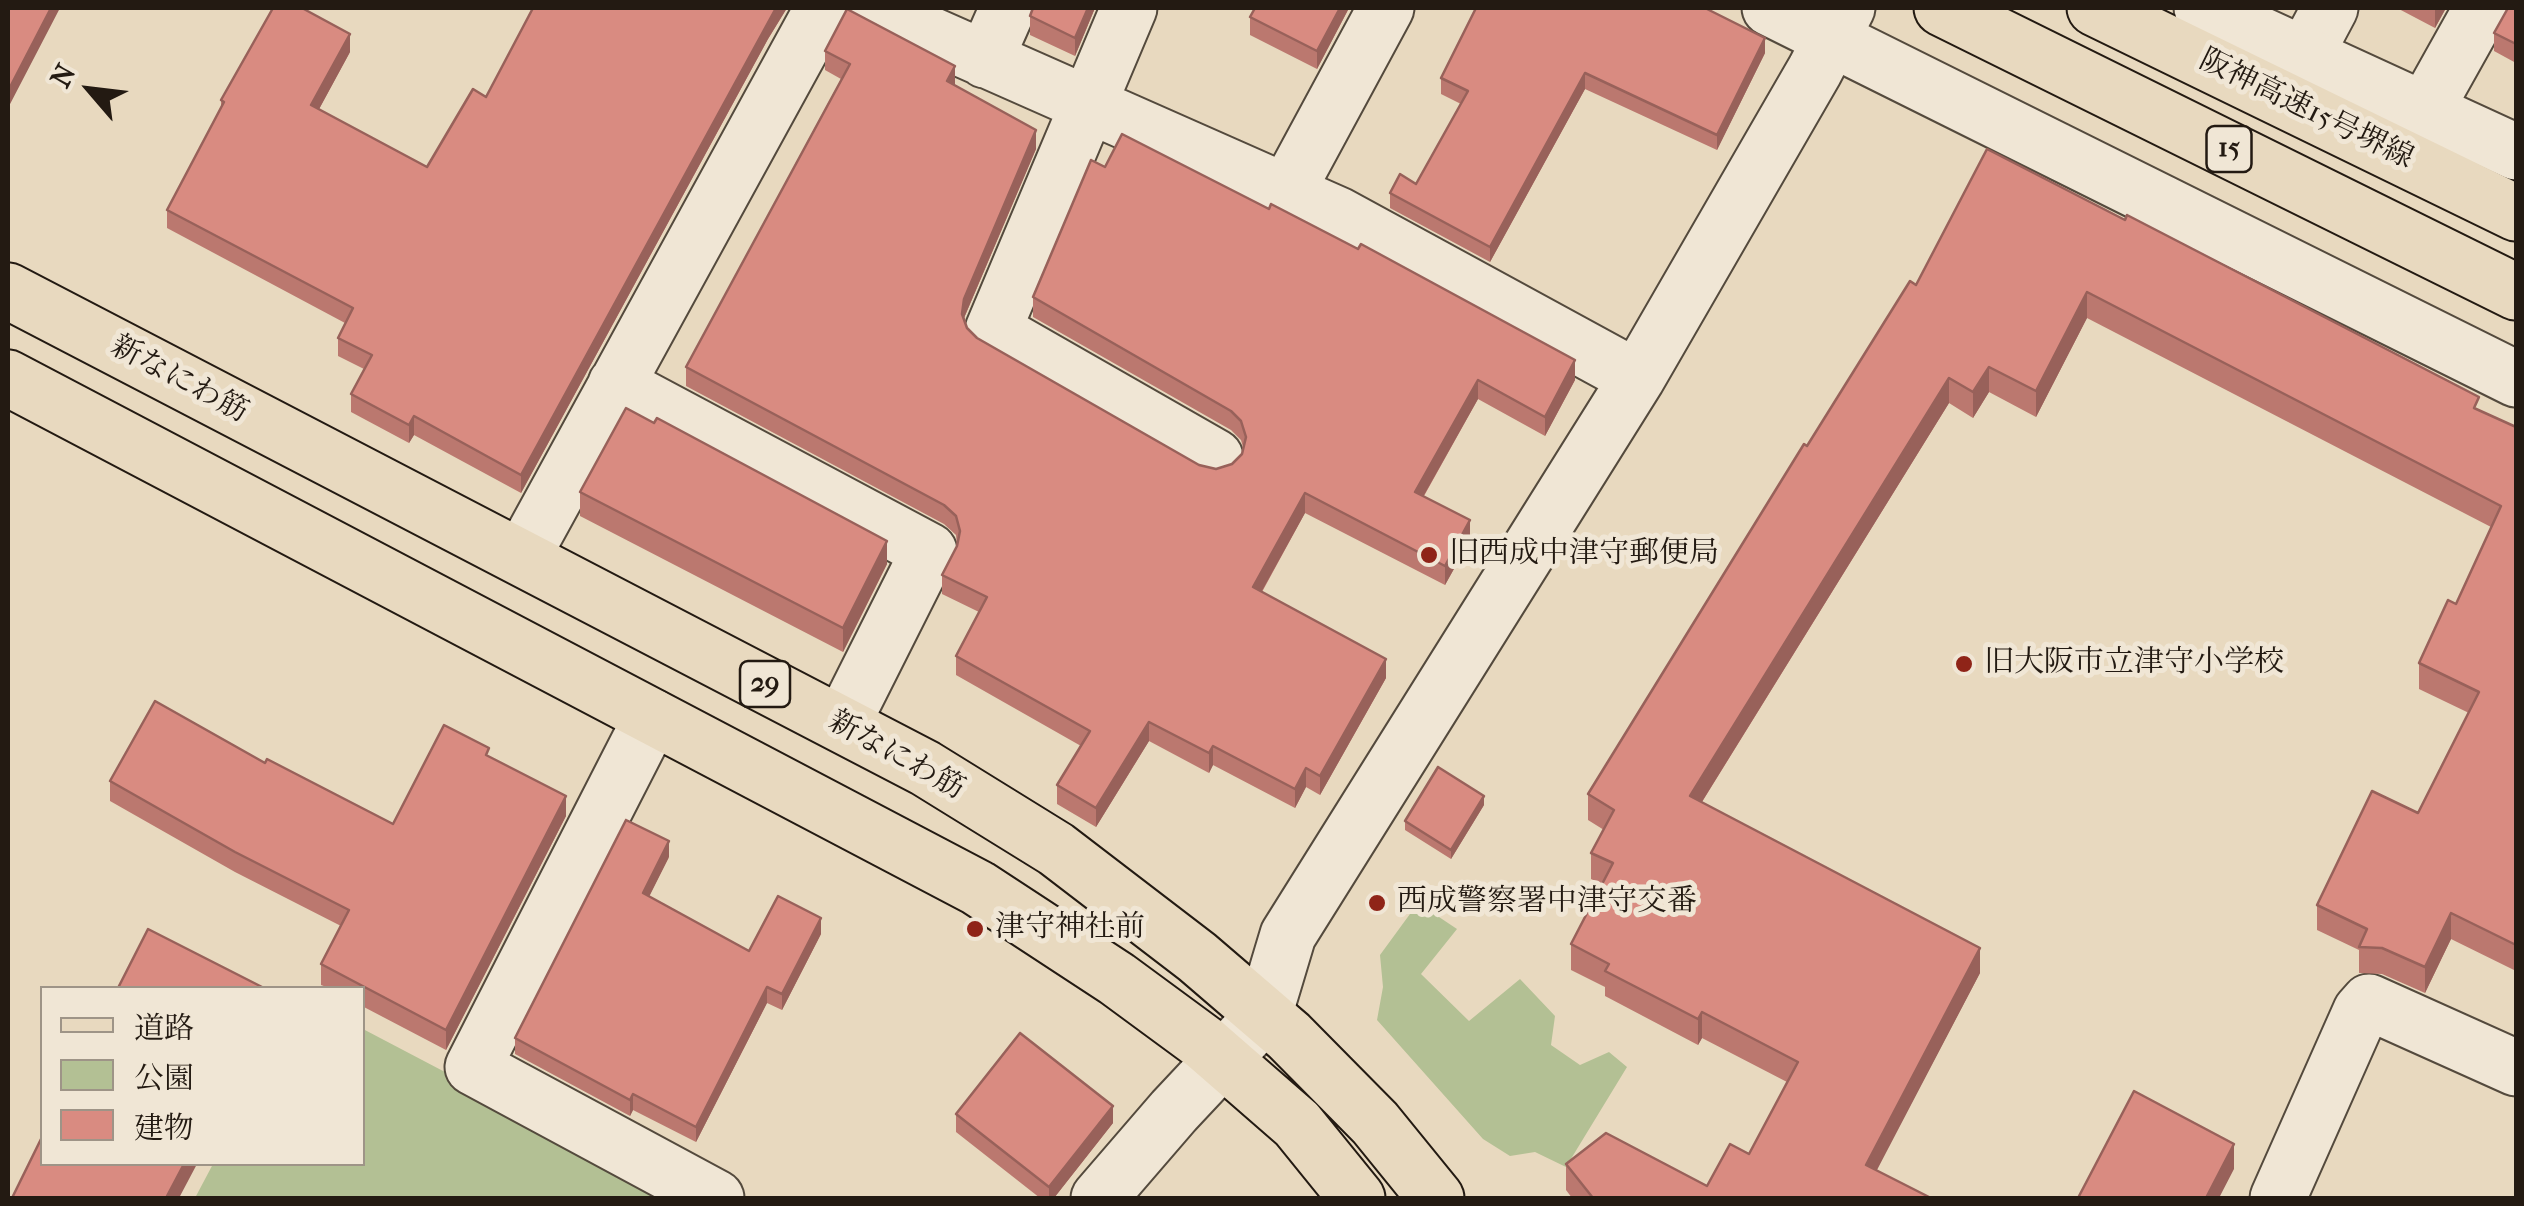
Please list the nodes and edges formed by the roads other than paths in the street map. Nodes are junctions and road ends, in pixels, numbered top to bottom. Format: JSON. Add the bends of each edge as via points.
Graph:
{"nodes":[{"id":1,"x":823,"y":8,"type":"edge"},
{"id":2,"x":870,"y":8,"type":"edge"},
{"id":3,"x":1008,"y":8,"type":"edge"},
{"id":4,"x":1129,"y":8,"type":"edge"},
{"id":5,"x":1386,"y":8,"type":"edge"},
{"id":6,"x":1770,"y":8,"type":"edge"},
{"id":7,"x":1942,"y":8,"type":"edge"},
{"id":8,"x":2095,"y":8,"type":"edge"},
{"id":9,"x":2202,"y":8,"type":"edge"},
{"id":10,"x":2330,"y":8,"type":"edge"},
{"id":11,"x":2482,"y":8,"type":"edge"},
{"id":12,"x":1839,"y":22,"type":"edge"},
{"id":13,"x":2305,"y":55,"type":"junction"},
{"id":14,"x":985,"y":60,"type":"junction"},
{"id":15,"x":1087,"y":106,"type":"junction"},
{"id":16,"x":2425,"y":110,"type":"junction"},
{"id":17,"x":2516,"y":152,"type":"edge"},
{"id":18,"x":1286,"y":193,"type":"junction"},
{"id":19,"x":2516,"y":212,"type":"edge"},
{"id":20,"x":8,"y":291,"type":"edge"},
{"id":21,"x":2516,"y":292,"type":"edge"},
{"id":22,"x":8,"y":378,"type":"edge"},
{"id":23,"x":1637,"y":378,"type":"junction"},
{"id":24,"x":2516,"y":379,"type":"edge"},
{"id":25,"x":616,"y":384,"type":"junction"},
{"id":26,"x":1215,"y":456,"type":"dead end"},
{"id":27,"x":522,"y":557,"type":"junction"},
{"id":28,"x":652,"y":717,"type":"junction"},
{"id":29,"x":842,"y":724,"type":"junction"},
{"id":30,"x":1264,"y":1015,"type":"junction"},
{"id":31,"x":1223,"y":1059,"type":"junction"},
{"id":32,"x":2516,"y":1068,"type":"edge"},
{"id":33,"x":716,"y":1198,"type":"edge"},
{"id":34,"x":1100,"y":1198,"type":"edge"},
{"id":35,"x":1357,"y":1198,"type":"edge"},
{"id":36,"x":1436,"y":1198,"type":"edge"},
{"id":37,"x":2278,"y":1198,"type":"edge"}],
"edges":[{"from":1,"to":25,"type":"street"},
{"from":2,"to":14,"type":"street"},
{"from":3,"to":14,"type":"street"},
{"from":4,"to":15,"type":"street"},
{"from":5,"to":18,"type":"street"},
{"from":6,"to":12,"type":"street"},
{"from":7,"to":21,"type":"main road","number":"15"},
{"from":8,"to":19,"type":"main road","name":"阪神高速15号堺線","number":"15"},
{"from":9,"to":13,"type":"street"},
{"from":10,"to":13,"type":"street"},
{"from":11,"to":16,"type":"street"},
{"from":12,"to":23,"type":"street"},
{"from":12,"to":24,"type":"street"},
{"from":13,"to":16,"type":"street"},
{"from":14,"to":15,"type":"street"},
{"from":15,"to":18,"type":"street"},
{"from":15,"to":26,"type":"street","via":[[993,330]]},
{"from":16,"to":17,"type":"street"},
{"from":18,"to":23,"type":"street"},
{"from":20,"to":27,"type":"main road","name":"新なにわ筋","number":"29"},
{"from":22,"to":28,"type":"main road"},
{"from":23,"to":30,"type":"street","via":[[1288,935]]},
{"from":25,"to":27,"type":"street"},
{"from":25,"to":29,"type":"street","via":[[929,552]]},
{"from":27,"to":29,"type":"main road","name":"新なにわ筋","number":"29"},
{"from":28,"to":31,"type":"main road","via":[[978,888]]},
{"from":28,"to":33,"type":"street","via":[[473,1067]]},
{"from":29,"to":30,"type":"main road","name":"新なにわ筋","number":"29","via":[[1056,849]]},
{"from":30,"to":31,"type":"street"},
{"from":30,"to":36,"type":"main road","name":"新なにわ筋","number":"29","via":[[1339,1084]]},
{"from":31,"to":34,"type":"street"},
{"from":31,"to":35,"type":"main road","via":[[1296,1124]]},
{"from":32,"to":37,"type":"street","via":[[2369,1002]]}]}
